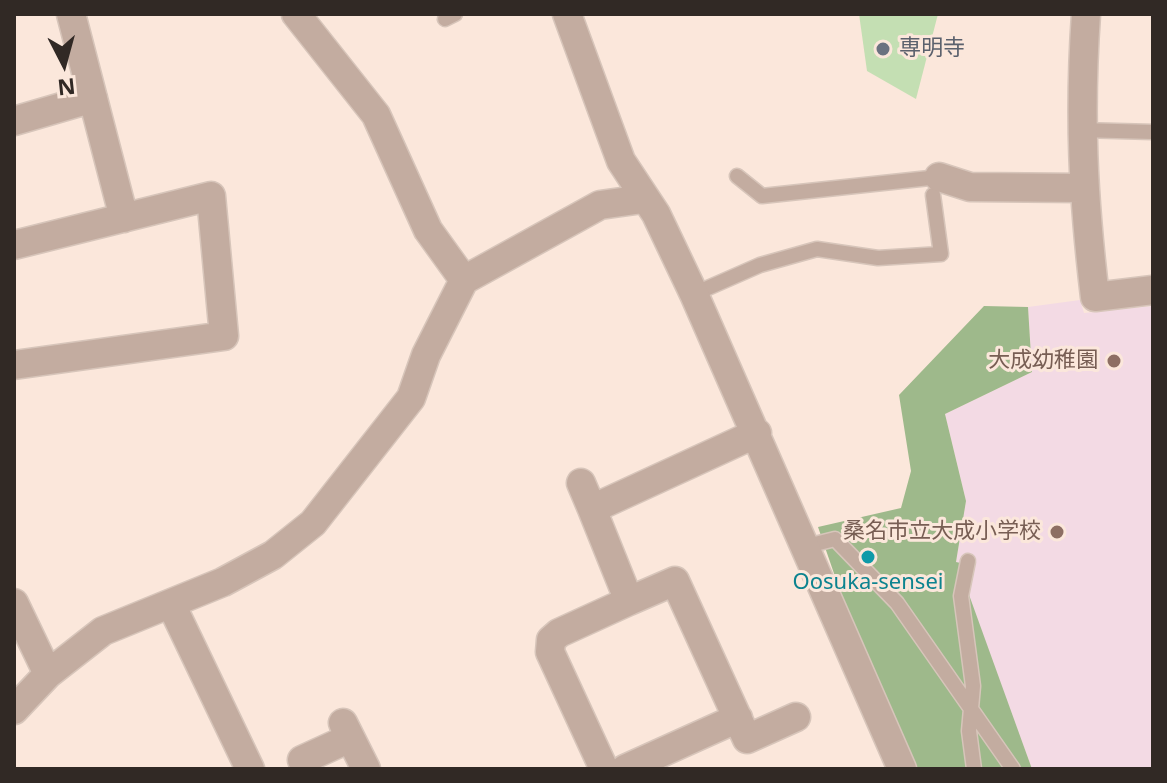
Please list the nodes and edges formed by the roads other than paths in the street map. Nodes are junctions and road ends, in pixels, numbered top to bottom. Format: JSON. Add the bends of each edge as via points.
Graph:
{"nodes":[{"id":1,"x":71,"y":14,"type":"edge"},
{"id":2,"x":296,"y":14,"type":"edge"},
{"id":3,"x":567,"y":14,"type":"edge"},
{"id":4,"x":1086,"y":14,"type":"edge"},
{"id":5,"x":93,"y":98,"type":"junction"},
{"id":6,"x":14,"y":121,"type":"edge"},
{"id":7,"x":1081,"y":130,"type":"junction"},
{"id":8,"x":1153,"y":132,"type":"edge"},
{"id":9,"x":737,"y":176,"type":"dead end"},
{"id":10,"x":936,"y":186,"type":"junction"},
{"id":11,"x":1082,"y":188,"type":"junction"},
{"id":12,"x":643,"y":199,"type":"junction"},
{"id":13,"x":124,"y":218,"type":"junction"},
{"id":14,"x":14,"y":245,"type":"edge"},
{"id":15,"x":464,"y":280,"type":"junction"},
{"id":16,"x":1153,"y":290,"type":"edge"},
{"id":17,"x":694,"y":294,"type":"junction"},
{"id":18,"x":14,"y":365,"type":"edge"},
{"id":19,"x":757,"y":433,"type":"junction"},
{"id":20,"x":581,"y":483,"type":"dead end"},
{"id":21,"x":592,"y":509,"type":"junction"},
{"id":22,"x":807,"y":546,"type":"junction"},
{"id":23,"x":968,"y":561,"type":"dead end"},
{"id":24,"x":629,"y":601,"type":"junction"},
{"id":25,"x":14,"y":603,"type":"edge"},
{"id":26,"x":171,"y":604,"type":"junction"},
{"id":27,"x":48,"y":674,"type":"junction"},
{"id":28,"x":971,"y":705,"type":"junction"},
{"id":29,"x":14,"y":710,"type":"edge"},
{"id":30,"x":796,"y":717,"type":"dead end"},
{"id":31,"x":738,"y":718,"type":"junction"},
{"id":32,"x":302,"y":760,"type":"dead end"},
{"id":33,"x":250,"y":769,"type":"edge"},
{"id":34,"x":366,"y":769,"type":"edge"},
{"id":35,"x":604,"y":769,"type":"edge"},
{"id":36,"x":625,"y":769,"type":"edge"},
{"id":37,"x":902,"y":769,"type":"edge"},
{"id":38,"x":974,"y":769,"type":"edge"},
{"id":39,"x":1013,"y":769,"type":"edge"}],
"edges":[{"from":1,"to":5,"type":"street"},
{"from":2,"to":15,"type":"street","via":[[376,115],[428,230]]},
{"from":3,"to":12,"type":"street","via":[[621,161]]},
{"from":4,"to":7,"type":"street"},
{"from":5,"to":6,"type":"street"},
{"from":5,"to":13,"type":"street"},
{"from":7,"to":8,"type":"lane"},
{"from":7,"to":11,"type":"street"},
{"from":9,"to":10,"type":"lane","via":[[762,196]]},
{"from":10,"to":11,"type":"street"},
{"from":10,"to":17,"type":"lane","via":[[941,254],[878,258],[817,249],[760,265]]},
{"from":11,"to":16,"type":"street","via":[[1095,297]]},
{"from":12,"to":15,"type":"street","via":[[600,205]]},
{"from":12,"to":17,"type":"street","via":[[656,214]]},
{"from":13,"to":14,"type":"street"},
{"from":13,"to":18,"type":"street","via":[[211,196],[224,336]]},
{"from":15,"to":26,"type":"street","via":[[411,398],[313,523],[273,555]]},
{"from":17,"to":19,"type":"street"},
{"from":19,"to":21,"type":"street"},
{"from":19,"to":22,"type":"street"},
{"from":20,"to":21,"type":"street"},
{"from":21,"to":24,"type":"street"},
{"from":22,"to":28,"type":"lane","via":[[835,539],[897,603]]},
{"from":22,"to":37,"type":"street"},
{"from":23,"to":28,"type":"lane","via":[[961,596]]},
{"from":24,"to":31,"type":"street","via":[[675,581]]},
{"from":24,"to":35,"type":"street","via":[[551,640],[550,652]]},
{"from":25,"to":27,"type":"street"},
{"from":26,"to":27,"type":"street","via":[[103,631]]},
{"from":26,"to":33,"type":"street"},
{"from":27,"to":29,"type":"street"},
{"from":28,"to":38,"type":"lane"},
{"from":28,"to":39,"type":"lane"},
{"from":30,"to":31,"type":"street","via":[[747,739]]},
{"from":31,"to":36,"type":"street"},
{"from":32,"to":34,"type":"street","via":[[346,730]]}]}
